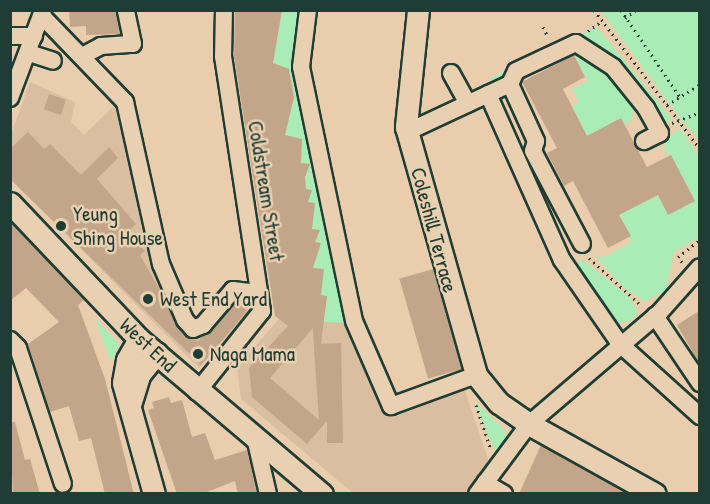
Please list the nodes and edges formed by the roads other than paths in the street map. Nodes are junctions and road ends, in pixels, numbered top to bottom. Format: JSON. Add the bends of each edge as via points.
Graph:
{"nodes":[{"id":1,"x":126,"y":10,"type":"edge"},
{"id":2,"x":224,"y":10,"type":"edge"},
{"id":3,"x":308,"y":10,"type":"edge"},
{"id":4,"x":418,"y":10,"type":"edge"},
{"id":5,"x":42,"y":13,"type":"edge"},
{"id":6,"x":10,"y":36,"type":"edge"},
{"id":7,"x":32,"y":44,"type":"junction"},
{"id":8,"x":84,"y":55,"type":"junction"},
{"id":9,"x":53,"y":61,"type":"dead end"},
{"id":10,"x":451,"y":73,"type":"dead end"},
{"id":11,"x":510,"y":84,"type":"junction"},
{"id":12,"x":488,"y":94,"type":"junction"},
{"id":13,"x":10,"y":98,"type":"edge"},
{"id":14,"x":468,"y":104,"type":"junction"},
{"id":15,"x":407,"y":132,"type":"junction"},
{"id":16,"x":644,"y":141,"type":"dead end"},
{"id":17,"x":10,"y":203,"type":"edge"},
{"id":18,"x":582,"y":244,"type":"road end"},
{"id":19,"x":699,"y":267,"type":"edge"},
{"id":20,"x":259,"y":293,"type":"junction"},
{"id":21,"x":655,"y":316,"type":"junction"},
{"id":22,"x":139,"y":339,"type":"junction"},
{"id":23,"x":10,"y":340,"type":"edge"},
{"id":24,"x":620,"y":344,"type":"junction"},
{"id":25,"x":157,"y":353,"type":"junction"},
{"id":26,"x":471,"y":377,"type":"junction"},
{"id":27,"x":699,"y":382,"type":"edge"},
{"id":28,"x":197,"y":392,"type":"junction"},
{"id":29,"x":131,"y":402,"type":"junction"},
{"id":30,"x":699,"y":416,"type":"edge"},
{"id":31,"x":529,"y":424,"type":"junction"},
{"id":32,"x":256,"y":442,"type":"junction"},
{"id":33,"x":63,"y":484,"type":"dead end"},
{"id":34,"x":481,"y":488,"type":"edge"},
{"id":35,"x":154,"y":494,"type":"edge"},
{"id":36,"x":268,"y":494,"type":"edge"},
{"id":37,"x":322,"y":494,"type":"edge"},
{"id":38,"x":504,"y":494,"type":"edge"},
{"id":39,"x":655,"y":494,"type":"edge"}],
"edges":[{"from":1,"to":8,"type":"street","via":[[133,44],[101,46]]},
{"from":2,"to":20,"type":"street","name":"Coldstream Street","via":[[223,57]]},
{"from":3,"to":26,"type":"street","via":[[301,67],[354,321],[391,406]]},
{"from":4,"to":15,"type":"main road","name":"Coleshill Terrace","via":[[405,100]]},
{"from":5,"to":7,"type":"street"},
{"from":5,"to":8,"type":"street"},
{"from":6,"to":7,"type":"street"},
{"from":7,"to":9,"type":"street"},
{"from":7,"to":13,"type":"street"},
{"from":8,"to":20,"type":"street","via":[[125,102],[161,264],[185,320],[193,329],[202,325],[233,290]]},
{"from":10,"to":14,"type":"street"},
{"from":11,"to":12,"type":"street"},
{"from":11,"to":16,"type":"street","via":[[516,71],[576,43],[613,67],[660,133]]},
{"from":11,"to":18,"type":"street","via":[[536,141],[533,151]]},
{"from":12,"to":14,"type":"street"},
{"from":12,"to":24,"type":"street","via":[[562,260]]},
{"from":14,"to":15,"type":"street"},
{"from":15,"to":26,"type":"main road","name":"Coleshill Terrace"},
{"from":17,"to":22,"type":"main road","name":"West End"},
{"from":19,"to":21,"type":"street"},
{"from":20,"to":28,"type":"street","name":"Coldstream Street","via":[[262,311]]},
{"from":21,"to":24,"type":"street"},
{"from":21,"to":27,"type":"street"},
{"from":22,"to":25,"type":"main road","name":"West End"},
{"from":22,"to":29,"type":"main road","via":[[123,369]]},
{"from":23,"to":33,"type":"street","via":[[18,348]]},
{"from":24,"to":30,"type":"street"},
{"from":24,"to":31,"type":"street"},
{"from":25,"to":28,"type":"main road","name":"West End"},
{"from":25,"to":29,"type":"main road","via":[[138,375]]},
{"from":26,"to":31,"type":"main road","name":"Coleshill Terrace"},
{"from":28,"to":32,"type":"main road","name":"West End"},
{"from":29,"to":35,"type":"main road"},
{"from":31,"to":34,"type":"street"},
{"from":31,"to":39,"type":"main road","name":"Coleshill Terrace"},
{"from":32,"to":36,"type":"street"},
{"from":32,"to":37,"type":"main road","name":"West End"},
{"from":34,"to":38,"type":"street"}]}
